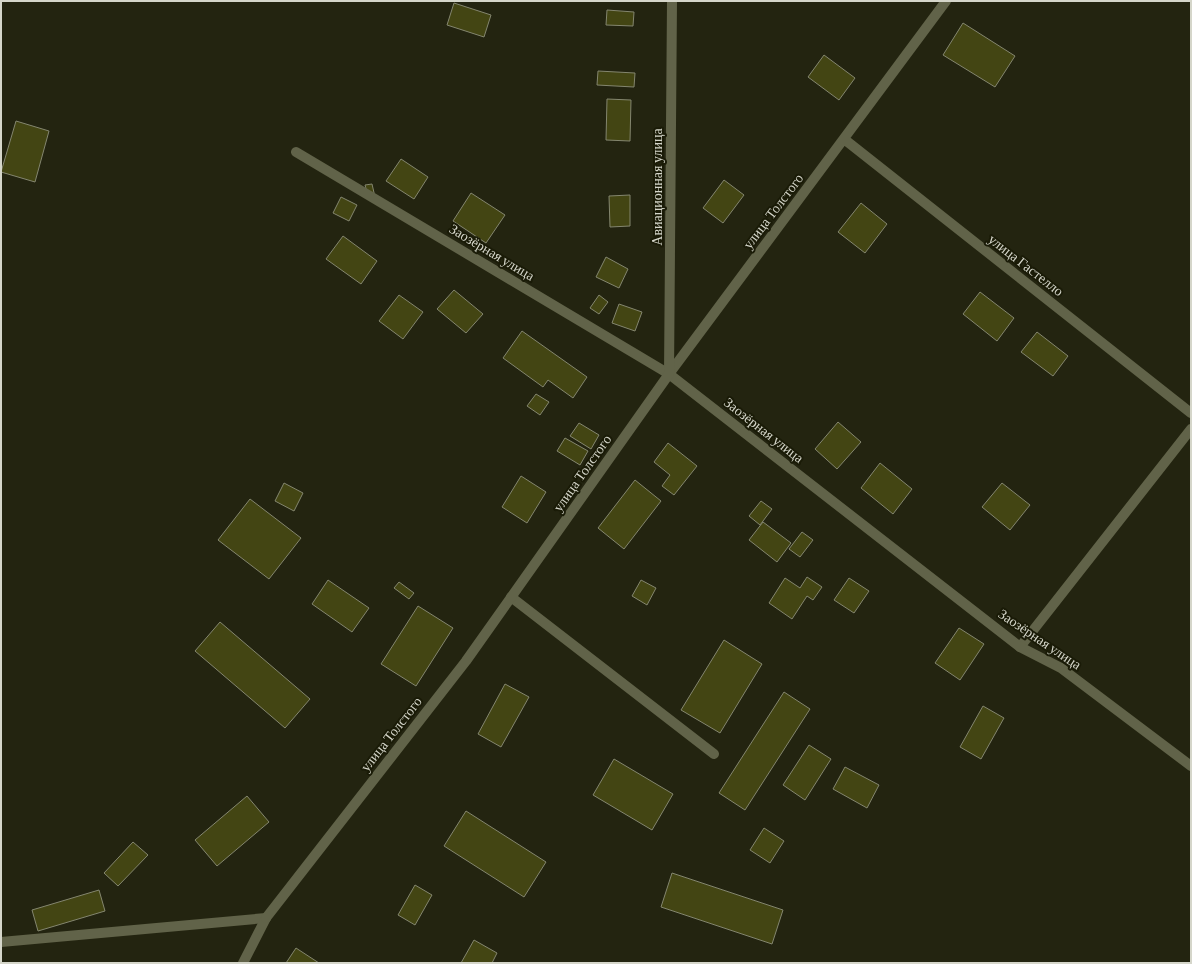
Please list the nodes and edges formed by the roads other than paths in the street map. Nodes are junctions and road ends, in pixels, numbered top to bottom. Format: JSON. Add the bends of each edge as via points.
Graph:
{"nodes":[{"id":1,"x":672,"y":1,"type":"edge"},
{"id":2,"x":946,"y":1,"type":"edge"},
{"id":3,"x":844,"y":138,"type":"junction"},
{"id":4,"x":296,"y":152,"type":"dead end"},
{"id":5,"x":669,"y":374,"type":"junction"},
{"id":6,"x":1191,"y":413,"type":"edge"},
{"id":7,"x":1191,"y":429,"type":"edge"},
{"id":8,"x":511,"y":597,"type":"junction"},
{"id":9,"x":1020,"y":646,"type":"junction"},
{"id":10,"x":714,"y":754,"type":"dead end"},
{"id":11,"x":1191,"y":766,"type":"edge"},
{"id":12,"x":266,"y":918,"type":"junction"},
{"id":13,"x":1,"y":942,"type":"edge"},
{"id":14,"x":243,"y":963,"type":"edge"}],
"edges":[{"from":1,"to":5,"type":"street","name":"Авиационная улица"},
{"from":2,"to":3,"type":"street","name":"улица Толстого"},
{"from":3,"to":5,"type":"street","name":"улица Толстого"},
{"from":3,"to":6,"type":"street","name":"улица Гастелло"},
{"from":4,"to":5,"type":"street","name":"Заозёрная улица"},
{"from":5,"to":8,"type":"street","name":"улица Толстого"},
{"from":5,"to":9,"type":"street","name":"Заозёрная улица"},
{"from":7,"to":9,"type":"street"},
{"from":8,"to":10,"type":"street"},
{"from":8,"to":12,"type":"street","name":"улица Толстого","via":[[466,661]]},
{"from":9,"to":11,"type":"street","name":"Заозёрная улица","via":[[1060,668]]},
{"from":12,"to":13,"type":"street"},
{"from":12,"to":14,"type":"street","name":"улица Толстого"}]}
